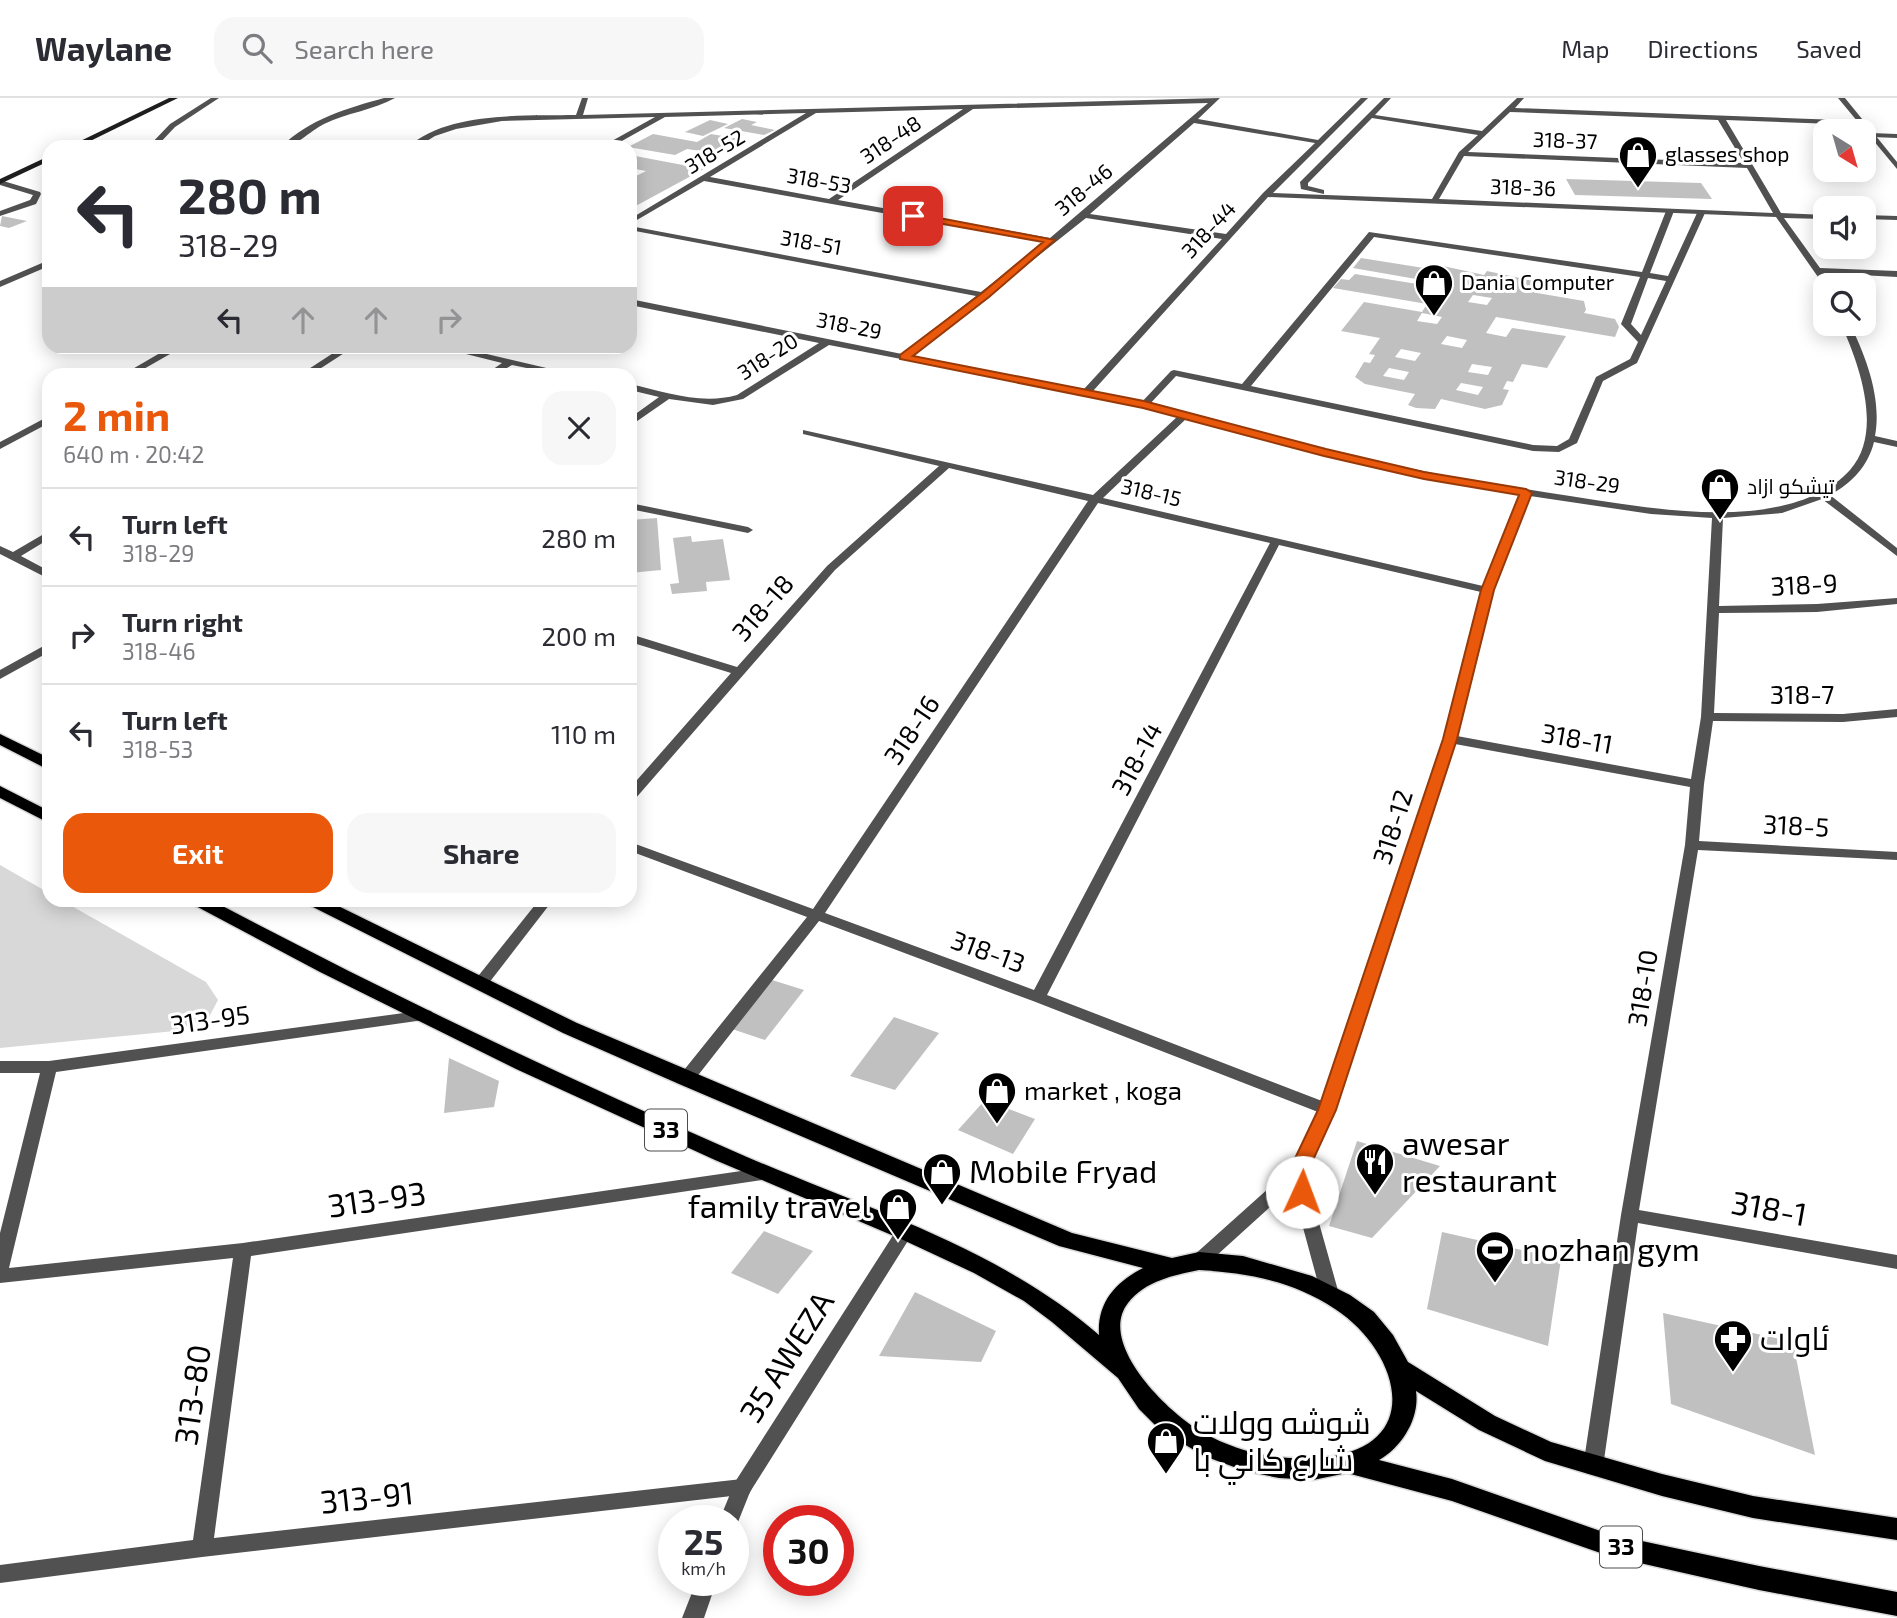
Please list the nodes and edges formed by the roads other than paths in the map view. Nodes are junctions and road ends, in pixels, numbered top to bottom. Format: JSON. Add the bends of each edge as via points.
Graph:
{"nodes":[{"id":1,"x":175,"y":98,"type":"edge"},
{"id":2,"x":216,"y":98,"type":"edge"},
{"id":3,"x":392,"y":98,"type":"edge"},
{"id":4,"x":585,"y":98,"type":"edge"},
{"id":5,"x":904,"y":98,"type":"edge"},
{"id":6,"x":1365,"y":98,"type":"edge"},
{"id":7,"x":1388,"y":98,"type":"edge"},
{"id":8,"x":1521,"y":98,"type":"edge"},
{"id":9,"x":1841,"y":98,"type":"edge"},
{"id":10,"x":1216,"y":99,"type":"edge"},
{"id":11,"x":971,"y":107,"type":"junction"},
{"id":12,"x":906,"y":108,"type":"junction"},
{"id":13,"x":1511,"y":110,"type":"junction"},
{"id":14,"x":817,"y":111,"type":"junction"},
{"id":15,"x":665,"y":115,"type":"junction"},
{"id":16,"x":1370,"y":116,"type":"junction"},
{"id":17,"x":579,"y":117,"type":"junction"},
{"id":18,"x":1721,"y":118,"type":"junction"},
{"id":19,"x":1859,"y":119,"type":"edge"},
{"id":20,"x":1191,"y":120,"type":"junction"},
{"id":21,"x":1813,"y":121,"type":"edge"},
{"id":22,"x":1485,"y":134,"type":"junction"},
{"id":23,"x":1876,"y":135,"type":"edge"},
{"id":24,"x":1897,"y":136,"type":"edge"},
{"id":25,"x":1876,"y":139,"type":"edge"},
{"id":26,"x":87,"y":140,"type":"edge"},
{"id":27,"x":156,"y":140,"type":"edge"},
{"id":28,"x":293,"y":140,"type":"edge"},
{"id":29,"x":422,"y":140,"type":"edge"},
{"id":30,"x":619,"y":140,"type":"edge"},
{"id":31,"x":1320,"y":142,"type":"junction"},
{"id":32,"x":1462,"y":154,"type":"junction"},
{"id":33,"x":42,"y":161,"type":"edge"},
{"id":34,"x":1751,"y":166,"type":"junction"},
{"id":35,"x":1897,"y":167,"type":"edge"},
{"id":36,"x":705,"y":179,"type":"junction"},
{"id":37,"x":0,"y":181,"type":"edge"},
{"id":38,"x":1266,"y":195,"type":"junction"},
{"id":39,"x":1367,"y":199,"type":"junction"},
{"id":40,"x":831,"y":201,"type":"junction"},
{"id":41,"x":1434,"y":202,"type":"junction"},
{"id":42,"x":1670,"y":211,"type":"junction"},
{"id":43,"x":1701,"y":213,"type":"junction"},
{"id":44,"x":0,"y":214,"type":"edge"},
{"id":45,"x":1084,"y":215,"type":"junction"},
{"id":46,"x":1779,"y":216,"type":"junction"},
{"id":47,"x":1813,"y":217,"type":"edge"},
{"id":48,"x":1876,"y":217,"type":"edge"},
{"id":49,"x":637,"y":218,"type":"edge"},
{"id":50,"x":1897,"y":218,"type":"edge"},
{"id":51,"x":637,"y":229,"type":"edge"},
{"id":52,"x":643,"y":230,"type":"junction"},
{"id":53,"x":637,"y":233,"type":"edge"},
{"id":54,"x":1226,"y":237,"type":"junction"},
{"id":55,"x":1050,"y":240,"type":"junction"},
{"id":56,"x":42,"y":266,"type":"edge"},
{"id":57,"x":1818,"y":270,"type":"junction"},
{"id":58,"x":1820,"y":273,"type":"edge"},
{"id":59,"x":1897,"y":274,"type":"edge"},
{"id":60,"x":1644,"y":275,"type":"junction"},
{"id":61,"x":1672,"y":279,"type":"junction"},
{"id":62,"x":0,"y":284,"type":"edge"},
{"id":63,"x":985,"y":295,"type":"junction"},
{"id":64,"x":637,"y":303,"type":"edge"},
{"id":65,"x":1852,"y":336,"type":"edge"},
{"id":66,"x":828,"y":341,"type":"junction"},
{"id":67,"x":1643,"y":342,"type":"junction"},
{"id":68,"x":165,"y":354,"type":"edge"},
{"id":69,"x":338,"y":354,"type":"edge"},
{"id":70,"x":474,"y":354,"type":"edge"},
{"id":71,"x":904,"y":357,"type":"junction"},
{"id":72,"x":510,"y":362,"type":"junction"},
{"id":73,"x":140,"y":368,"type":"edge"},
{"id":74,"x":316,"y":368,"type":"edge"},
{"id":75,"x":500,"y":368,"type":"edge"},
{"id":76,"x":538,"y":368,"type":"edge"},
{"id":77,"x":1246,"y":386,"type":"junction"},
{"id":78,"x":637,"y":388,"type":"edge"},
{"id":79,"x":1086,"y":393,"type":"junction"},
{"id":80,"x":668,"y":395,"type":"junction"},
{"id":81,"x":1144,"y":405,"type":"junction"},
{"id":82,"x":1185,"y":415,"type":"junction"},
{"id":83,"x":637,"y":418,"type":"edge"},
{"id":84,"x":42,"y":423,"type":"edge"},
{"id":85,"x":807,"y":432,"type":"dead end"},
{"id":86,"x":1871,"y":438,"type":"junction"},
{"id":87,"x":1897,"y":444,"type":"edge"},
{"id":88,"x":0,"y":446,"type":"edge"},
{"id":89,"x":946,"y":465,"type":"junction"},
{"id":90,"x":1526,"y":493,"type":"junction"},
{"id":91,"x":1823,"y":495,"type":"junction"},
{"id":92,"x":1094,"y":500,"type":"junction"},
{"id":93,"x":637,"y":507,"type":"edge"},
{"id":94,"x":1718,"y":515,"type":"junction"},
{"id":95,"x":748,"y":530,"type":"dead end"},
{"id":96,"x":42,"y":538,"type":"edge"},
{"id":97,"x":1276,"y":541,"type":"junction"},
{"id":98,"x":0,"y":549,"type":"edge"},
{"id":99,"x":1897,"y":553,"type":"edge"},
{"id":100,"x":13,"y":556,"type":"junction"},
{"id":101,"x":42,"y":572,"type":"edge"},
{"id":102,"x":1487,"y":590,"type":"junction"},
{"id":103,"x":1897,"y":601,"type":"edge"},
{"id":104,"x":1714,"y":610,"type":"junction"},
{"id":105,"x":637,"y":640,"type":"edge"},
{"id":106,"x":42,"y":651,"type":"edge"},
{"id":107,"x":740,"y":672,"type":"junction"},
{"id":108,"x":0,"y":675,"type":"edge"},
{"id":109,"x":1897,"y":713,"type":"edge"},
{"id":110,"x":1707,"y":717,"type":"junction"},
{"id":111,"x":0,"y":739,"type":"edge"},
{"id":112,"x":1450,"y":739,"type":"junction"},
{"id":113,"x":42,"y":761,"type":"edge"},
{"id":114,"x":1697,"y":783,"type":"junction"},
{"id":115,"x":637,"y":788,"type":"edge"},
{"id":116,"x":0,"y":791,"type":"edge"},
{"id":117,"x":42,"y":814,"type":"edge"},
{"id":118,"x":1692,"y":845,"type":"junction"},
{"id":119,"x":637,"y":849,"type":"edge"},
{"id":120,"x":1897,"y":856,"type":"edge"},
{"id":121,"x":212,"y":907,"type":"edge"},
{"id":122,"x":327,"y":907,"type":"edge"},
{"id":123,"x":540,"y":907,"type":"edge"},
{"id":124,"x":816,"y":915,"type":"junction"},
{"id":125,"x":480,"y":984,"type":"junction"},
{"id":126,"x":1038,"y":997,"type":"junction"},
{"id":127,"x":425,"y":1016,"type":"junction"},
{"id":128,"x":49,"y":1067,"type":"junction"},
{"id":129,"x":0,"y":1068,"type":"edge"},
{"id":130,"x":686,"y":1079,"type":"junction"},
{"id":131,"x":1327,"y":1110,"type":"junction"},
{"id":132,"x":1297,"y":1173,"type":"junction"},
{"id":133,"x":762,"y":1174,"type":"junction"},
{"id":134,"x":1630,"y":1215,"type":"junction"},
{"id":135,"x":905,"y":1231,"type":"junction"},
{"id":136,"x":243,"y":1250,"type":"junction"},
{"id":137,"x":1199,"y":1261,"type":"junction"},
{"id":138,"x":1897,"y":1262,"type":"edge"},
{"id":139,"x":1169,"y":1266,"type":"junction"},
{"id":140,"x":0,"y":1269,"type":"edge"},
{"id":141,"x":0,"y":1276,"type":"edge"},
{"id":142,"x":1330,"y":1294,"type":"junction"},
{"id":143,"x":1402,"y":1370,"type":"junction"},
{"id":144,"x":1125,"y":1371,"type":"junction"},
{"id":145,"x":1351,"y":1464,"type":"junction"},
{"id":146,"x":1593,"y":1467,"type":"junction"},
{"id":147,"x":742,"y":1488,"type":"junction"},
{"id":148,"x":735,"y":1505,"type":"edge"},
{"id":149,"x":1897,"y":1529,"type":"edge"},
{"id":150,"x":202,"y":1548,"type":"junction"},
{"id":151,"x":0,"y":1574,"type":"edge"},
{"id":152,"x":701,"y":1596,"type":"edge"},
{"id":153,"x":1890,"y":1608,"type":"edge"},
{"id":154,"x":693,"y":1618,"type":"edge"}],
"edges":[{"from":1,"to":26,"type":"main road"},
{"from":2,"to":27,"type":"street"},
{"from":3,"to":28,"type":"street","via":[[325,120]]},
{"from":4,"to":17,"type":"street"},
{"from":5,"to":12,"type":"street"},
{"from":6,"to":31,"type":"street","name":"318-44"},
{"from":7,"to":16,"type":"street"},
{"from":8,"to":13,"type":"street"},
{"from":9,"to":19,"type":"street"},
{"from":10,"to":11,"type":"street"},
{"from":10,"to":20,"type":"street","name":"318-46"},
{"from":11,"to":12,"type":"street"},
{"from":11,"to":40,"type":"street","name":"318-48"},
{"from":12,"to":14,"type":"street"},
{"from":13,"to":18,"type":"street"},
{"from":13,"to":22,"type":"street"},
{"from":14,"to":15,"type":"street"},
{"from":14,"to":36,"type":"street","name":"318-52"},
{"from":15,"to":17,"type":"street"},
{"from":15,"to":30,"type":"street"},
{"from":16,"to":22,"type":"street"},
{"from":16,"to":39,"type":"street","via":[[1304,182],[1304,187],[1313,191]]},
{"from":17,"to":29,"type":"street","via":[[482,122]]},
{"from":18,"to":21,"type":"street"},
{"from":18,"to":34,"type":"street"},
{"from":20,"to":31,"type":"street"},
{"from":20,"to":45,"type":"street","name":"318-46"},
{"from":22,"to":32,"type":"street"},
{"from":23,"to":24,"type":"street"},
{"from":25,"to":35,"type":"street"},
{"from":31,"to":38,"type":"street","name":"318-44"},
{"from":32,"to":34,"type":"street","name":"318-37"},
{"from":32,"to":41,"type":"street"},
{"from":33,"to":37,"type":"main road"},
{"from":34,"to":46,"type":"street"},
{"from":36,"to":40,"type":"street","name":"318-53"},
{"from":36,"to":49,"type":"street","name":"318-52"},
{"from":37,"to":44,"type":"street","via":[[37,194],[33,202]]},
{"from":38,"to":39,"type":"street","name":"318-36"},
{"from":38,"to":54,"type":"street","name":"318-44"},
{"from":39,"to":41,"type":"street","name":"318-36"},
{"from":40,"to":55,"type":"street","name":"318-53"},
{"from":41,"to":42,"type":"street","name":"318-36"},
{"from":42,"to":43,"type":"street","name":"318-36"},
{"from":42,"to":60,"type":"street"},
{"from":43,"to":46,"type":"street","name":"318-36"},
{"from":43,"to":61,"type":"street"},
{"from":45,"to":54,"type":"street"},
{"from":45,"to":55,"type":"street","name":"318-46"},
{"from":46,"to":47,"type":"street","name":"318-36"},
{"from":46,"to":57,"type":"street"},
{"from":48,"to":50,"type":"street"},
{"from":51,"to":52,"type":"street","name":"318-51"},
{"from":52,"to":53,"type":"street"},
{"from":52,"to":63,"type":"street","name":"318-51"},
{"from":54,"to":79,"type":"street","name":"318-44"},
{"from":55,"to":63,"type":"street","name":"318-46"},
{"from":56,"to":62,"type":"street"},
{"from":57,"to":58,"type":"street"},
{"from":57,"to":59,"type":"street"},
{"from":60,"to":61,"type":"street"},
{"from":60,"to":67,"type":"street","via":[[1626,324]]},
{"from":60,"to":77,"type":"street","via":[[1372,234]]},
{"from":61,"to":67,"type":"street"},
{"from":63,"to":71,"type":"street","name":"318-46"},
{"from":64,"to":66,"type":"street","name":"318-29"},
{"from":65,"to":86,"type":"street","via":[[1868,388]]},
{"from":66,"to":71,"type":"street","name":"318-29"},
{"from":66,"to":80,"type":"street","name":"318-20","via":[[727,402]]},
{"from":67,"to":77,"type":"street","via":[[1634,361],[1599,379],[1573,441],[1553,450]]},
{"from":68,"to":73,"type":"street"},
{"from":69,"to":74,"type":"street"},
{"from":70,"to":72,"type":"street"},
{"from":71,"to":79,"type":"street","name":"318-29"},
{"from":72,"to":75,"type":"street"},
{"from":72,"to":76,"type":"street"},
{"from":77,"to":81,"type":"street","via":[[1174,373]]},
{"from":78,"to":80,"type":"street"},
{"from":79,"to":81,"type":"street","name":"318-29"},
{"from":80,"to":83,"type":"street"},
{"from":81,"to":82,"type":"street","name":"318-29"},
{"from":82,"to":90,"type":"street","name":"318-29","via":[[1424,475]]},
{"from":82,"to":92,"type":"street","name":"318-16"},
{"from":84,"to":88,"type":"street"},
{"from":85,"to":89,"type":"street","name":"318-15"},
{"from":86,"to":87,"type":"street"},
{"from":86,"to":91,"type":"street","name":"318-29","via":[[1859,466]]},
{"from":89,"to":92,"type":"street","name":"318-15"},
{"from":89,"to":107,"type":"street","name":"318-18","via":[[831,568]]},
{"from":90,"to":94,"type":"street","name":"318-29"},
{"from":90,"to":102,"type":"street","name":"318-12"},
{"from":91,"to":94,"type":"street","name":"318-29","via":[[1789,507]]},
{"from":91,"to":99,"type":"street"},
{"from":92,"to":97,"type":"street","name":"318-15"},
{"from":92,"to":124,"type":"street","name":"318-16"},
{"from":93,"to":95,"type":"street"},
{"from":94,"to":104,"type":"street","name":"318-10"},
{"from":96,"to":100,"type":"street"},
{"from":97,"to":102,"type":"street","name":"318-15"},
{"from":97,"to":126,"type":"street","name":"318-14"},
{"from":98,"to":100,"type":"street"},
{"from":100,"to":101,"type":"street"},
{"from":102,"to":112,"type":"street","name":"318-12"},
{"from":103,"to":104,"type":"street","name":"318-9"},
{"from":104,"to":110,"type":"street","name":"318-10"},
{"from":105,"to":107,"type":"street"},
{"from":106,"to":108,"type":"street"},
{"from":107,"to":115,"type":"street","name":"318-18"},
{"from":109,"to":110,"type":"street","name":"318-7","via":[[1843,718]]},
{"from":110,"to":114,"type":"street","name":"318-10"},
{"from":111,"to":113,"type":"main road"},
{"from":112,"to":114,"type":"street","name":"318-11"},
{"from":112,"to":131,"type":"street","name":"318-12"},
{"from":114,"to":118,"type":"street","name":"318-10"},
{"from":116,"to":117,"type":"main road"},
{"from":118,"to":120,"type":"street","name":"318-5"},
{"from":118,"to":134,"type":"street","name":"318-10"},
{"from":119,"to":124,"type":"street","name":"318-13"},
{"from":121,"to":127,"type":"main road","number":"33"},
{"from":122,"to":125,"type":"main road","number":"33"},
{"from":123,"to":125,"type":"street"},
{"from":124,"to":126,"type":"street","name":"318-13"},
{"from":124,"to":130,"type":"street","name":"318-16"},
{"from":125,"to":130,"type":"main road","number":"33"},
{"from":126,"to":131,"type":"street","name":"318-13"},
{"from":127,"to":128,"type":"street","name":"313-95"},
{"from":127,"to":133,"type":"main road","number":"33"},
{"from":128,"to":129,"type":"street","name":"313-95"},
{"from":128,"to":140,"type":"street"},
{"from":130,"to":139,"type":"main road","number":"33","via":[[1067,1240]]},
{"from":131,"to":132,"type":"street","name":"318-12"},
{"from":132,"to":137,"type":"street","name":"318-12"},
{"from":132,"to":142,"type":"street"},
{"from":133,"to":135,"type":"main road","number":"33"},
{"from":133,"to":136,"type":"street","name":"313-93"},
{"from":134,"to":138,"type":"street","name":"318-1"},
{"from":134,"to":146,"type":"street","name":"318-10"},
{"from":135,"to":144,"type":"main road","number":"33","via":[[1018,1286],[1055,1310]]},
{"from":135,"to":147,"type":"street","name":"35 AWEZA"},
{"from":136,"to":141,"type":"street","name":"313-93"},
{"from":136,"to":150,"type":"street","name":"313-80"},
{"from":137,"to":139,"type":"main road","number":"33"},
{"from":137,"to":142,"type":"main road","number":"33","via":[[1266,1267]]},
{"from":139,"to":144,"type":"main road","number":"33","via":[[1145,1275],[1120,1296],[1110,1316],[1110,1340]]},
{"from":142,"to":143,"type":"main road","number":"33","via":[[1363,1316]]},
{"from":143,"to":145,"type":"main road","number":"33","via":[[1407,1391],[1402,1422],[1382,1447]]},
{"from":143,"to":146,"type":"main road","number":"33","via":[[1487,1423],[1545,1451]]},
{"from":144,"to":145,"type":"main road","number":"33","via":[[1148,1404],[1181,1432],[1221,1454],[1267,1466],[1312,1469]]},
{"from":145,"to":153,"type":"main road","number":"33","via":[[1452,1490],[1609,1545]]},
{"from":146,"to":149,"type":"main road","number":"33","via":[[1753,1507]]},
{"from":147,"to":148,"type":"street","name":"35 AWEZA"},
{"from":147,"to":150,"type":"street","name":"313-91"},
{"from":150,"to":151,"type":"street","name":"313-91"},
{"from":152,"to":154,"type":"street"}]}
